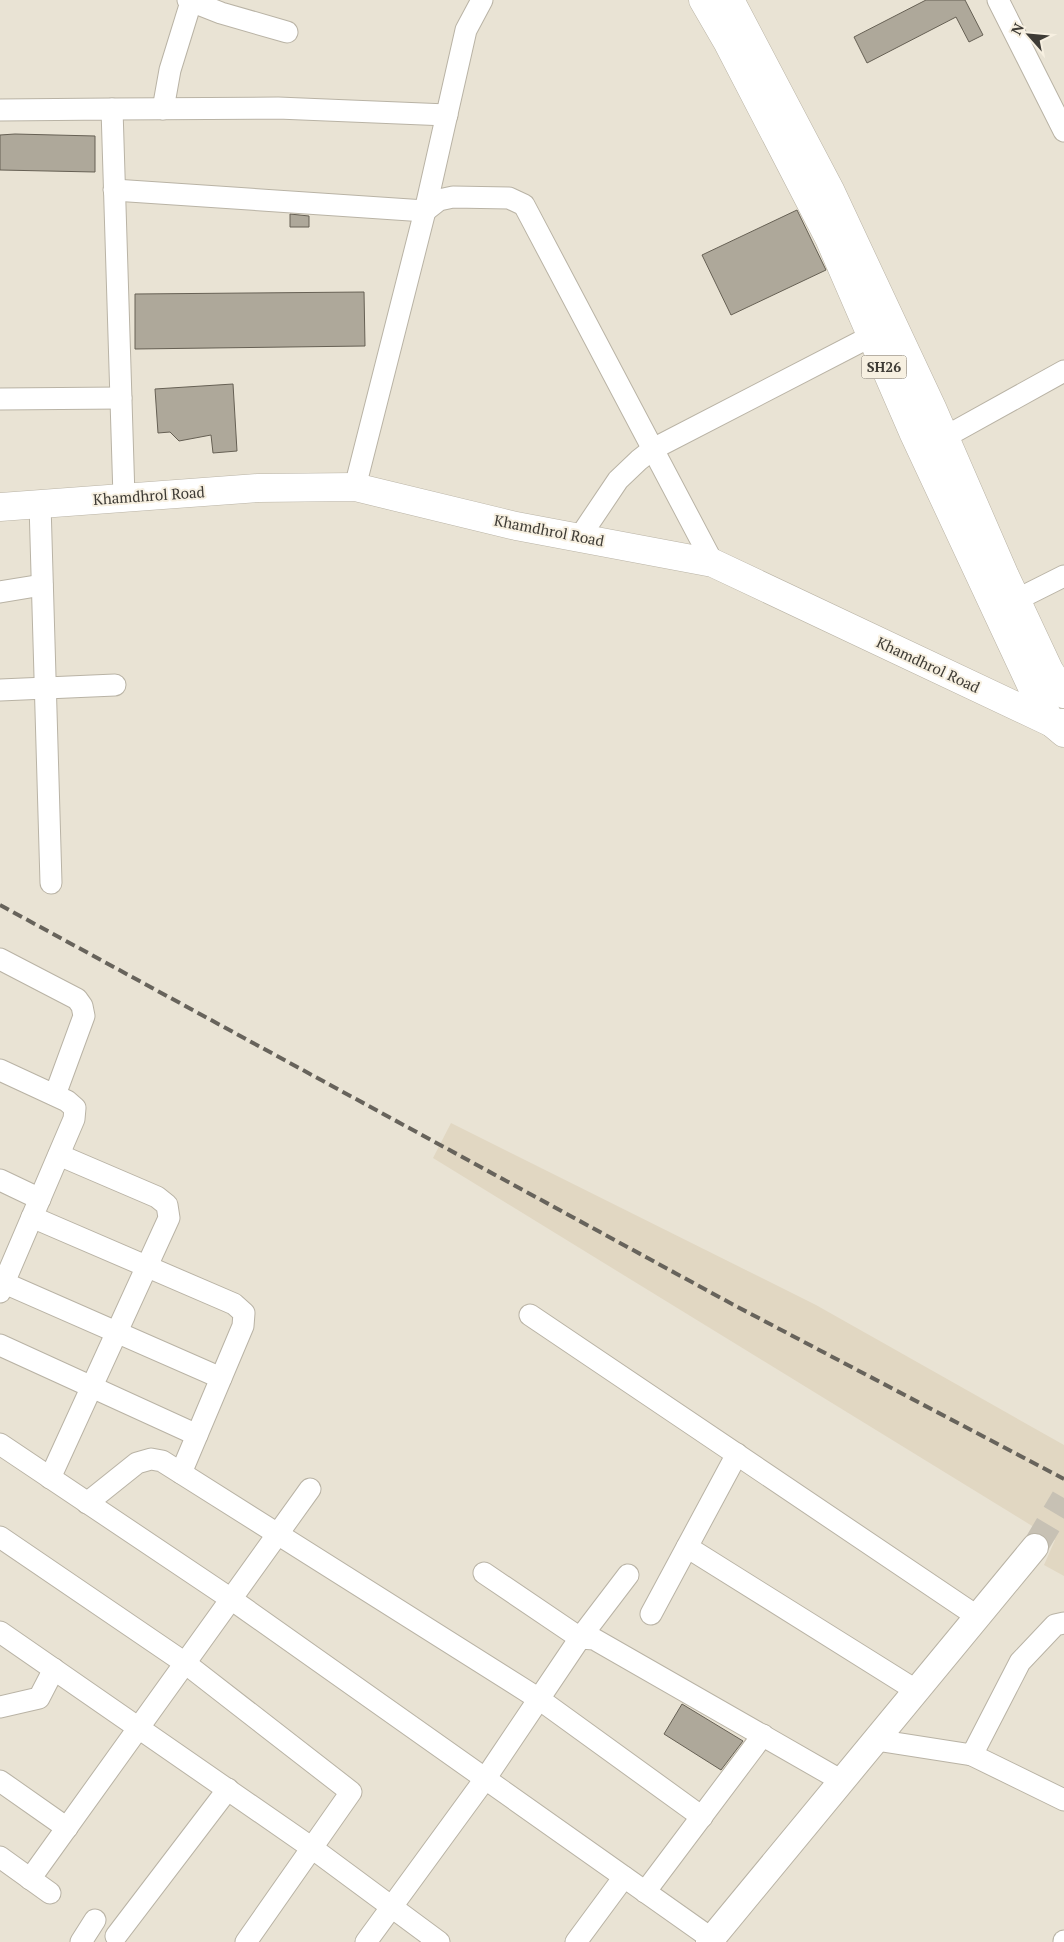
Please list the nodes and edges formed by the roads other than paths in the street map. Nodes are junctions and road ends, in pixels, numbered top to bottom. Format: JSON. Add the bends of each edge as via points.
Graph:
{"nodes":[{"id":1,"x":482,"y":0,"type":"edge"},
{"id":2,"x":703,"y":0,"type":"edge"},
{"id":3,"x":730,"y":0,"type":"edge"},
{"id":4,"x":998,"y":0,"type":"edge"},
{"id":5,"x":190,"y":1,"type":"edge"},
{"id":6,"x":288,"y":32,"type":"dead end"},
{"id":7,"x":112,"y":109,"type":"junction"},
{"id":8,"x":163,"y":109,"type":"junction"},
{"id":9,"x":0,"y":110,"type":"edge"},
{"id":10,"x":447,"y":115,"type":"junction"},
{"id":11,"x":1064,"y":131,"type":"edge"},
{"id":12,"x":114,"y":190,"type":"junction"},
{"id":13,"x":425,"y":211,"type":"junction"},
{"id":14,"x":882,"y":331,"type":"junction"},
{"id":15,"x":1064,"y":371,"type":"edge"},
{"id":16,"x":121,"y":398,"type":"junction"},
{"id":17,"x":0,"y":399,"type":"edge"},
{"id":18,"x":944,"y":437,"type":"junction"},
{"id":19,"x":653,"y":449,"type":"junction"},
{"id":20,"x":355,"y":487,"type":"junction"},
{"id":21,"x":124,"y":498,"type":"junction"},
{"id":22,"x":40,"y":504,"type":"junction"},
{"id":23,"x":0,"y":507,"type":"edge"},
{"id":24,"x":579,"y":538,"type":"junction"},
{"id":25,"x":713,"y":563,"type":"junction"},
{"id":26,"x":1064,"y":576,"type":"edge"},
{"id":27,"x":42,"y":585,"type":"junction"},
{"id":28,"x":0,"y":592,"type":"edge"},
{"id":29,"x":1016,"y":600,"type":"junction"},
{"id":30,"x":115,"y":685,"type":"dead end"},
{"id":31,"x":46,"y":688,"type":"junction"},
{"id":32,"x":0,"y":690,"type":"edge"},
{"id":33,"x":1064,"y":694,"type":"edge"},
{"id":34,"x":1060,"y":727,"type":"edge"},
{"id":35,"x":52,"y":883,"type":"dead end"},
{"id":36,"x":0,"y":959,"type":"edge"},
{"id":37,"x":0,"y":1070,"type":"edge"},
{"id":38,"x":55,"y":1095,"type":"junction"},
{"id":39,"x":59,"y":1155,"type":"junction"},
{"id":40,"x":0,"y":1180,"type":"edge"},
{"id":41,"x":36,"y":1208,"type":"junction"},
{"id":42,"x":146,"y":1266,"type":"junction"},
{"id":43,"x":1,"y":1285,"type":"edge"},
{"id":44,"x":530,"y":1315,"type":"dead end"},
{"id":45,"x":117,"y":1332,"type":"junction"},
{"id":46,"x":0,"y":1345,"type":"edge"},
{"id":47,"x":221,"y":1378,"type":"junction"},
{"id":48,"x":92,"y":1387,"type":"junction"},
{"id":49,"x":197,"y":1435,"type":"junction"},
{"id":50,"x":0,"y":1444,"type":"edge"},
{"id":51,"x":737,"y":1454,"type":"junction"},
{"id":52,"x":181,"y":1473,"type":"junction"},
{"id":53,"x":50,"y":1478,"type":"junction"},
{"id":54,"x":310,"y":1489,"type":"dead end"},
{"id":55,"x":87,"y":1503,"type":"junction"},
{"id":56,"x":277,"y":1534,"type":"junction"},
{"id":57,"x":0,"y":1537,"type":"edge"},
{"id":58,"x":686,"y":1547,"type":"junction"},
{"id":59,"x":1035,"y":1547,"type":"tunnel mouth"},
{"id":60,"x":484,"y":1573,"type":"dead end"},
{"id":61,"x":628,"y":1575,"type":"dead end"},
{"id":62,"x":231,"y":1599,"type":"junction"},
{"id":63,"x":651,"y":1614,"type":"dead end"},
{"id":64,"x":978,"y":1617,"type":"junction"},
{"id":65,"x":1064,"y":1623,"type":"edge"},
{"id":66,"x":0,"y":1632,"type":"edge"},
{"id":67,"x":580,"y":1638,"type":"junction"},
{"id":68,"x":185,"y":1664,"type":"junction"},
{"id":69,"x":54,"y":1669,"type":"junction"},
{"id":70,"x":916,"y":1691,"type":"junction"},
{"id":71,"x":539,"y":1699,"type":"junction"},
{"id":72,"x":0,"y":1708,"type":"edge"},
{"id":73,"x":138,"y":1728,"type":"junction"},
{"id":74,"x":763,"y":1735,"type":"junction"},
{"id":75,"x":876,"y":1740,"type":"junction"},
{"id":76,"x":972,"y":1755,"type":"junction"},
{"id":77,"x":485,"y":1779,"type":"junction"},
{"id":78,"x":842,"y":1781,"type":"junction"},
{"id":79,"x":0,"y":1782,"type":"edge"},
{"id":80,"x":228,"y":1789,"type":"junction"},
{"id":81,"x":1064,"y":1800,"type":"edge"},
{"id":82,"x":702,"y":1817,"type":"junction"},
{"id":83,"x":66,"y":1828,"type":"junction"},
{"id":84,"x":312,"y":1848,"type":"junction"},
{"id":85,"x":1,"y":1861,"type":"edge"},
{"id":86,"x":624,"y":1877,"type":"junction"},
{"id":87,"x":30,"y":1879,"type":"junction"},
{"id":88,"x":50,"y":1892,"type":"dead end"},
{"id":89,"x":646,"y":1892,"type":"junction"},
{"id":90,"x":392,"y":1907,"type":"junction"},
{"id":91,"x":95,"y":1920,"type":"dead end"},
{"id":92,"x":116,"y":1936,"type":"dead end"},
{"id":93,"x":711,"y":1940,"type":"edge"},
{"id":94,"x":81,"y":1942,"type":"edge"},
{"id":95,"x":246,"y":1942,"type":"edge"},
{"id":96,"x":366,"y":1942,"type":"edge"},
{"id":97,"x":439,"y":1942,"type":"edge"},
{"id":98,"x":576,"y":1942,"type":"edge"}],
"edges":[{"from":1,"to":10,"type":"street","via":[[466,30]]},
{"from":2,"to":14,"type":"main road","number":"SH26","via":[[828,238]]},
{"from":3,"to":14,"type":"main road","number":"SH26","via":[[830,190]]},
{"from":4,"to":11,"type":"street"},
{"from":5,"to":6,"type":"street"},
{"from":5,"to":8,"type":"street","via":[[170,70]]},
{"from":7,"to":8,"type":"street"},
{"from":7,"to":9,"type":"street"},
{"from":7,"to":12,"type":"street"},
{"from":8,"to":10,"type":"street","via":[[278,108]]},
{"from":10,"to":13,"type":"street"},
{"from":12,"to":13,"type":"street"},
{"from":12,"to":16,"type":"street"},
{"from":13,"to":19,"type":"street","via":[[440,200],[453,197],[509,198],[524,204]]},
{"from":13,"to":20,"type":"street"},
{"from":14,"to":18,"type":"main road","number":"SH26"},
{"from":14,"to":19,"type":"street"},
{"from":14,"to":34,"type":"main road","number":"SH26","via":[[913,432],[1038,700]]},
{"from":15,"to":18,"type":"street"},
{"from":16,"to":17,"type":"street"},
{"from":16,"to":21,"type":"street"},
{"from":18,"to":29,"type":"main road","number":"SH26"},
{"from":19,"to":24,"type":"street","via":[[618,480]]},
{"from":19,"to":25,"type":"street"},
{"from":20,"to":21,"type":"main road","name":"Khamdhrol Road","via":[[258,488]]},
{"from":20,"to":24,"type":"main road","name":"Khamdhrol Road"},
{"from":21,"to":22,"type":"main road","name":"Khamdhrol Road"},
{"from":22,"to":23,"type":"main road","name":"Khamdhrol Road"},
{"from":22,"to":27,"type":"street"},
{"from":24,"to":25,"type":"main road","name":"Khamdhrol Road"},
{"from":25,"to":34,"type":"main road","name":"Khamdhrol Road"},
{"from":26,"to":29,"type":"street"},
{"from":27,"to":28,"type":"street"},
{"from":27,"to":31,"type":"street"},
{"from":29,"to":33,"type":"main road","number":"SH26"},
{"from":30,"to":31,"type":"street"},
{"from":31,"to":32,"type":"street"},
{"from":31,"to":35,"type":"street"},
{"from":36,"to":38,"type":"street","via":[[77,999],[82,1006],[84,1016]]},
{"from":37,"to":38,"type":"street"},
{"from":38,"to":39,"type":"street","via":[[75,1108],[74,1119]]},
{"from":39,"to":41,"type":"street"},
{"from":39,"to":42,"type":"street","via":[[157,1197],[167,1205],[169,1218]]},
{"from":40,"to":41,"type":"street"},
{"from":41,"to":42,"type":"street"},
{"from":41,"to":43,"type":"street"},
{"from":42,"to":45,"type":"street"},
{"from":42,"to":47,"type":"street","via":[[234,1304],[244,1312],[243,1326]]},
{"from":43,"to":45,"type":"street"},
{"from":44,"to":51,"type":"street"},
{"from":45,"to":47,"type":"street"},
{"from":45,"to":48,"type":"street"},
{"from":46,"to":48,"type":"street"},
{"from":47,"to":49,"type":"street"},
{"from":48,"to":49,"type":"street"},
{"from":48,"to":53,"type":"street"},
{"from":49,"to":52,"type":"street"},
{"from":50,"to":53,"type":"street"},
{"from":51,"to":58,"type":"street"},
{"from":51,"to":64,"type":"street"},
{"from":52,"to":55,"type":"street","via":[[162,1461],[150,1459],[137,1463]]},
{"from":52,"to":56,"type":"street"},
{"from":53,"to":55,"type":"street"},
{"from":54,"to":56,"type":"street"},
{"from":55,"to":62,"type":"street"},
{"from":56,"to":62,"type":"street"},
{"from":56,"to":71,"type":"street"},
{"from":57,"to":68,"type":"street"},
{"from":58,"to":63,"type":"street"},
{"from":58,"to":70,"type":"street"},
{"from":59,"to":64,"type":"street"},
{"from":60,"to":67,"type":"street"},
{"from":61,"to":67,"type":"street"},
{"from":62,"to":68,"type":"street"},
{"from":62,"to":77,"type":"street"},
{"from":64,"to":70,"type":"street"},
{"from":65,"to":76,"type":"street","via":[[1056,1624],[1020,1662]]},
{"from":66,"to":69,"type":"street"},
{"from":67,"to":71,"type":"street"},
{"from":67,"to":74,"type":"street","via":[[594,1638]]},
{"from":68,"to":73,"type":"street"},
{"from":68,"to":84,"type":"street","via":[[351,1792]]},
{"from":69,"to":72,"type":"street","via":[[39,1698]]},
{"from":69,"to":73,"type":"street"},
{"from":70,"to":75,"type":"street"},
{"from":71,"to":77,"type":"street"},
{"from":71,"to":82,"type":"street"},
{"from":73,"to":80,"type":"street"},
{"from":73,"to":83,"type":"street"},
{"from":74,"to":78,"type":"street"},
{"from":74,"to":82,"type":"street"},
{"from":75,"to":76,"type":"street"},
{"from":75,"to":78,"type":"street"},
{"from":76,"to":81,"type":"street"},
{"from":77,"to":86,"type":"street"},
{"from":77,"to":90,"type":"street"},
{"from":78,"to":93,"type":"street"},
{"from":79,"to":83,"type":"street"},
{"from":80,"to":84,"type":"street"},
{"from":80,"to":92,"type":"street"},
{"from":82,"to":89,"type":"street"},
{"from":83,"to":87,"type":"street"},
{"from":84,"to":90,"type":"street"},
{"from":84,"to":95,"type":"street"},
{"from":85,"to":87,"type":"street"},
{"from":86,"to":89,"type":"street"},
{"from":86,"to":98,"type":"street"},
{"from":87,"to":88,"type":"street"},
{"from":89,"to":93,"type":"street"},
{"from":90,"to":96,"type":"street"},
{"from":90,"to":97,"type":"street"},
{"from":91,"to":94,"type":"street"}]}
